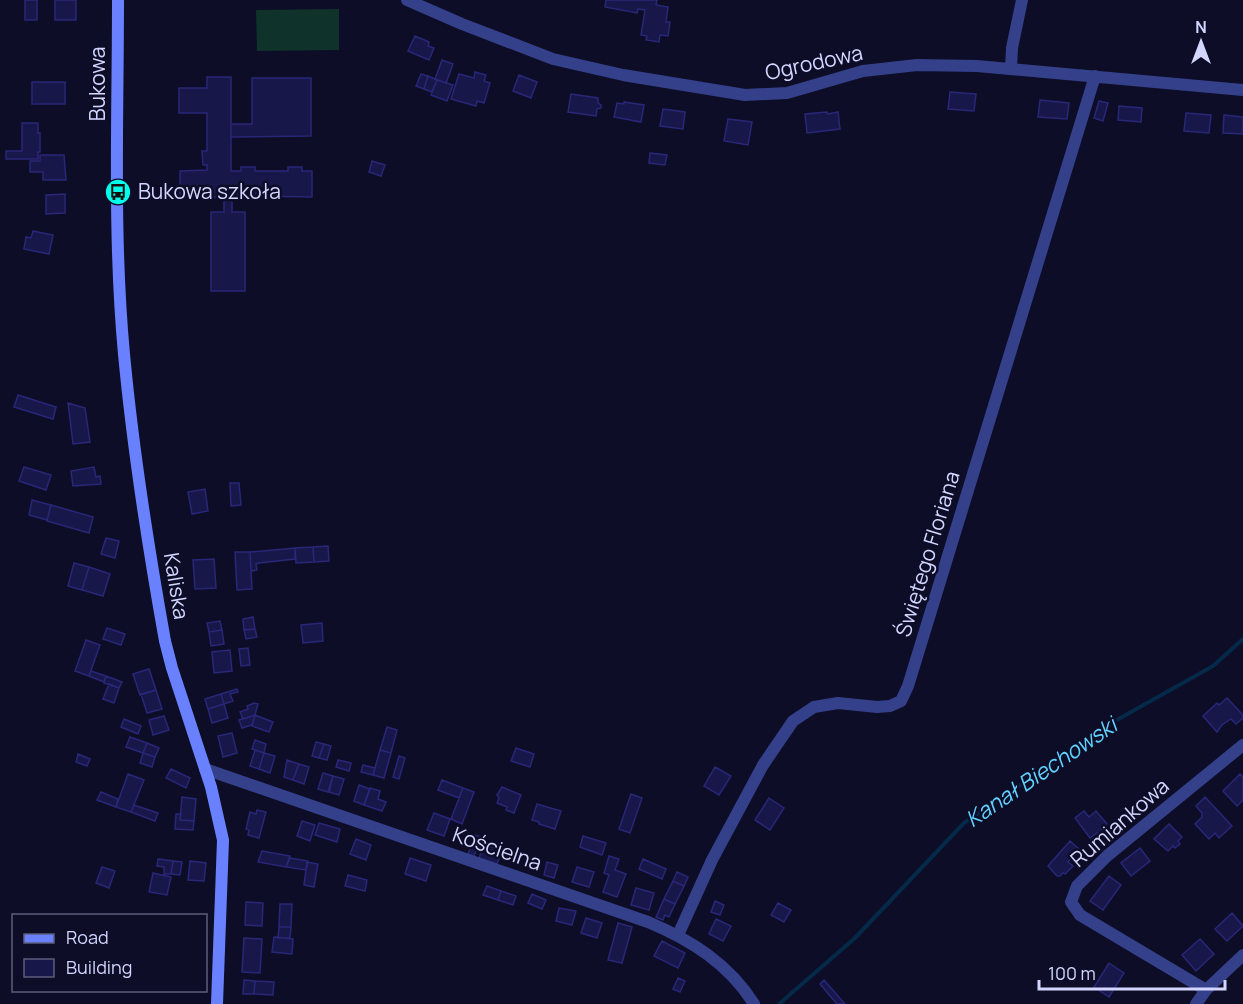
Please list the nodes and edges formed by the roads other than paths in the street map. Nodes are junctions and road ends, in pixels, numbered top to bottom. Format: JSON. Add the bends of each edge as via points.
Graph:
{"nodes":[{"id":1,"x":117,"y":0,"type":"edge"},
{"id":2,"x":407,"y":0,"type":"edge"},
{"id":3,"x":1022,"y":0,"type":"edge"},
{"id":4,"x":1011,"y":69,"type":"junction"},
{"id":5,"x":1095,"y":76,"type":"junction"},
{"id":6,"x":1243,"y":90,"type":"edge"},
{"id":7,"x":118,"y":168,"type":"joint"},
{"id":8,"x":1243,"y":745,"type":"edge"},
{"id":9,"x":205,"y":769,"type":"junction"},
{"id":10,"x":678,"y":935,"type":"junction"},
{"id":11,"x":1243,"y":955,"type":"edge"},
{"id":12,"x":1206,"y":990,"type":"junction"},
{"id":13,"x":217,"y":1004,"type":"edge"},
{"id":14,"x":753,"y":1004,"type":"edge"},
{"id":15,"x":1196,"y":1004,"type":"edge"}],
"edges":[{"from":1,"to":7,"type":"main road","name":"Bukowa"},
{"from":2,"to":4,"type":"street","name":"Ogrodowa","via":[[553,59],[745,95],[788,93],[863,71],[917,65]]},
{"from":3,"to":4,"type":"street"},
{"from":4,"to":5,"type":"street","name":"Ogrodowa"},
{"from":5,"to":6,"type":"street","name":"Ogrodowa"},
{"from":5,"to":10,"type":"street","name":"Świętego Floriana","via":[[901,701],[877,708],[838,703],[814,707],[793,721],[763,765],[729,828]]},
{"from":7,"to":9,"type":"main road","name":"Kaliska","via":[[120,292],[135,451],[165,641]]},
{"from":8,"to":12,"type":"street","name":"Rumiankowa","via":[[1107,856],[1077,886],[1071,902],[1080,915]]},
{"from":9,"to":10,"type":"street","name":"Kościelna"},
{"from":9,"to":13,"type":"main road","name":"Kaliska","via":[[223,840]]},
{"from":10,"to":14,"type":"street","name":"Kościelna","via":[[724,968]]},
{"from":11,"to":12,"type":"street"},
{"from":12,"to":15,"type":"street"}]}
